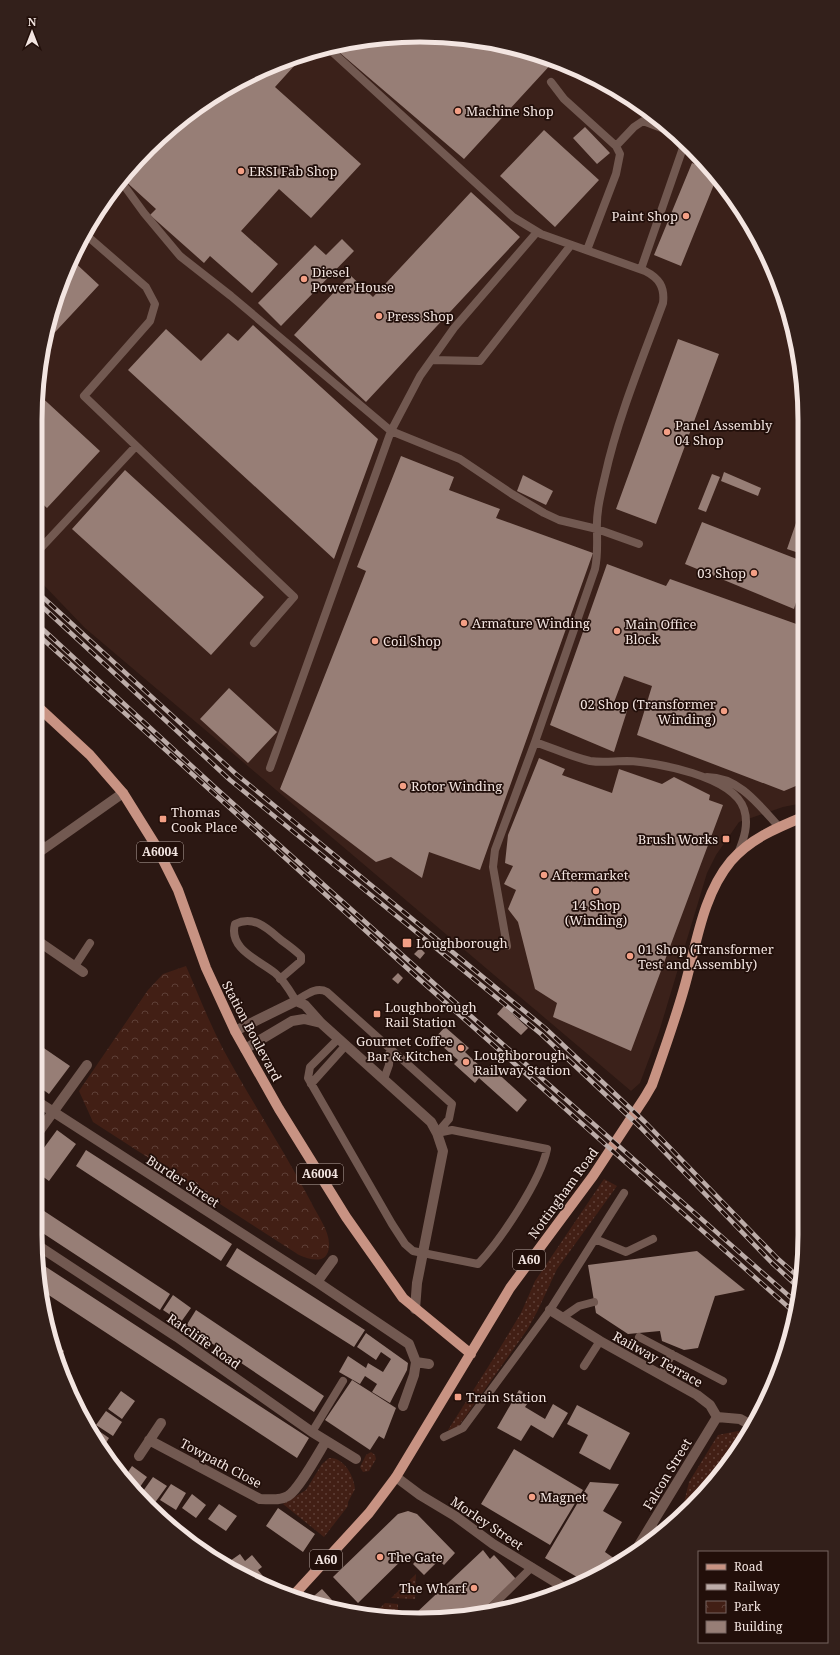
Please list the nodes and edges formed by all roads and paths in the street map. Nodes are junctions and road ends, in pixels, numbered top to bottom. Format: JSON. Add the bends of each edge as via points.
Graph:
{"nodes":[{"id":1,"x":333,"y":52,"type":"edge"},
{"id":2,"x":551,"y":82,"type":"dead end"},
{"id":3,"x":657,"y":126,"type":"edge"},
{"id":4,"x":616,"y":146,"type":"junction"},
{"id":5,"x":683,"y":149,"type":"edge"},
{"id":6,"x":124,"y":185,"type":"edge"},
{"id":7,"x":537,"y":232,"type":"junction"},
{"id":8,"x":89,"y":238,"type":"edge"},
{"id":9,"x":571,"y":245,"type":"junction"},
{"id":10,"x":587,"y":250,"type":"junction"},
{"id":11,"x":640,"y":269,"type":"junction"},
{"id":12,"x":432,"y":360,"type":"junction"},
{"id":13,"x":391,"y":432,"type":"junction"},
{"id":14,"x":136,"y":446,"type":"junction"},
{"id":15,"x":597,"y":530,"type":"junction"},
{"id":16,"x":639,"y":544,"type":"dead end"},
{"id":17,"x":42,"y":547,"type":"edge"},
{"id":18,"x":254,"y":643,"type":"dead end"},
{"id":19,"x":42,"y":711,"type":"edge"},
{"id":20,"x":536,"y":742,"type":"junction"},
{"id":21,"x":270,"y":768,"type":"dead end"},
{"id":22,"x":704,"y":777,"type":"junction"},
{"id":23,"x":123,"y":793,"type":"junction"},
{"id":24,"x":798,"y":819,"type":"edge"},
{"id":25,"x":779,"y":827,"type":"junction"},
{"id":26,"x":42,"y":850,"type":"edge"},
{"id":27,"x":737,"y":856,"type":"junction"},
{"id":28,"x":90,"y":943,"type":"dead end"},
{"id":29,"x":42,"y":944,"type":"edge"},
{"id":30,"x":507,"y":946,"type":"dead end"},
{"id":31,"x":79,"y":969,"type":"joint"},
{"id":32,"x":280,"y":979,"type":"junction"},
{"id":33,"x":296,"y":1001,"type":"junction"},
{"id":34,"x":321,"y":1023,"type":"junction"},
{"id":35,"x":235,"y":1031,"type":"junction"},
{"id":36,"x":342,"y":1042,"type":"junction"},
{"id":37,"x":390,"y":1048,"type":"junction"},
{"id":38,"x":245,"y":1049,"type":"junction"},
{"id":39,"x":87,"y":1065,"type":"dead end"},
{"id":40,"x":384,"y":1078,"type":"junction"},
{"id":41,"x":310,"y":1084,"type":"junction"},
{"id":42,"x":42,"y":1104,"type":"edge"},
{"id":43,"x":54,"y":1112,"type":"junction"},
{"id":44,"x":42,"y":1128,"type":"edge"},
{"id":45,"x":437,"y":1133,"type":"junction"},
{"id":46,"x":624,"y":1193,"type":"dead end"},
{"id":47,"x":595,"y":1239,"type":"junction"},
{"id":48,"x":653,"y":1239,"type":"dead end"},
{"id":49,"x":43,"y":1249,"type":"edge"},
{"id":50,"x":423,"y":1254,"type":"junction"},
{"id":51,"x":333,"y":1260,"type":"dead end"},
{"id":52,"x":318,"y":1282,"type":"junction"},
{"id":53,"x":594,"y":1302,"type":"dead end"},
{"id":54,"x":415,"y":1309,"type":"junction"},
{"id":55,"x":550,"y":1310,"type":"junction"},
{"id":56,"x":563,"y":1317,"type":"junction"},
{"id":57,"x":639,"y":1337,"type":"dead end"},
{"id":58,"x":600,"y":1341,"type":"junction"},
{"id":59,"x":471,"y":1354,"type":"junction"},
{"id":60,"x":672,"y":1354,"type":"junction"},
{"id":61,"x":416,"y":1362,"type":"junction"},
{"id":62,"x":429,"y":1364,"type":"dead end"},
{"id":63,"x":584,"y":1366,"type":"dead end"},
{"id":64,"x":661,"y":1375,"type":"junction"},
{"id":65,"x":343,"y":1381,"type":"dead end"},
{"id":66,"x":723,"y":1381,"type":"dead end"},
{"id":67,"x":403,"y":1406,"type":"dead end"},
{"id":68,"x":717,"y":1417,"type":"junction"},
{"id":69,"x":747,"y":1423,"type":"edge"},
{"id":70,"x":161,"y":1424,"type":"dead end"},
{"id":71,"x":312,"y":1432,"type":"junction"},
{"id":72,"x":444,"y":1437,"type":"dead end"},
{"id":73,"x":149,"y":1440,"type":"junction"},
{"id":74,"x":326,"y":1441,"type":"junction"},
{"id":75,"x":139,"y":1456,"type":"dead end"},
{"id":76,"x":356,"y":1459,"type":"dead end"},
{"id":77,"x":396,"y":1478,"type":"junction"},
{"id":78,"x":655,"y":1529,"type":"edge"},
{"id":79,"x":647,"y":1537,"type":"edge"},
{"id":80,"x":532,"y":1567,"type":"junction"},
{"id":81,"x":561,"y":1586,"type":"edge"},
{"id":82,"x":296,"y":1592,"type":"edge"},
{"id":83,"x":492,"y":1606,"type":"edge"}],
"edges":[{"from":1,"to":7,"type":"lane","via":[[513,217]]},
{"from":2,"to":4,"type":"lane","via":[[564,99]]},
{"from":3,"to":4,"type":"lane","via":[[643,120]]},
{"from":4,"to":10,"type":"lane","via":[[620,154],[616,174]]},
{"from":5,"to":11,"type":"lane"},
{"from":6,"to":13,"type":"lane","via":[[144,214],[180,256]]},
{"from":7,"to":9,"type":"lane"},
{"from":7,"to":12,"type":"lane","via":[[454,328]]},
{"from":8,"to":14,"type":"lane","via":[[146,287],[155,304],[150,321],[84,396]]},
{"from":9,"to":10,"type":"lane"},
{"from":9,"to":12,"type":"lane","via":[[480,361]]},
{"from":10,"to":11,"type":"lane"},
{"from":11,"to":15,"type":"lane","via":[[654,275],[660,281],[663,288],[663,303],[612,445]]},
{"from":12,"to":13,"type":"lane","via":[[420,376]]},
{"from":13,"to":15,"type":"lane","via":[[460,459],[544,514]]},
{"from":13,"to":21,"type":"lane"},
{"from":14,"to":17,"type":"lane"},
{"from":14,"to":18,"type":"lane","via":[[294,597]]},
{"from":15,"to":16,"type":"lane"},
{"from":15,"to":20,"type":"lane","via":[[595,569]]},
{"from":19,"to":23,"type":"main road","name":"Station Boulevard","number":"A6004","via":[[90,755]]},
{"from":20,"to":22,"type":"lane","via":[[583,759],[673,767]]},
{"from":20,"to":30,"type":"lane","via":[[495,850],[493,867]]},
{"from":22,"to":25,"type":"lane","via":[[723,779],[747,793]]},
{"from":22,"to":27,"type":"lane","via":[[736,797],[743,807],[746,819],[745,832]]},
{"from":23,"to":26,"type":"street"},
{"from":23,"to":35,"type":"main road","name":"Station Boulevard","number":"A6004","via":[[156,846],[178,890],[206,968]]},
{"from":24,"to":25,"type":"main road","name":"Nottingham Road","number":"A60"},
{"from":25,"to":27,"type":"main road","name":"Nottingham Road","number":"A60","via":[[764,834]]},
{"from":27,"to":59,"type":"main road","name":"Nottingham Road","number":"A60","via":[[722,873],[702,922],[678,1007],[652,1084],[596,1172],[510,1288]]},
{"from":28,"to":31,"type":"lane"},
{"from":29,"to":31,"type":"street"},
{"from":32,"to":32,"type":"lane","via":[[301,961],[301,956],[261,924],[250,920],[235,924],[232,932],[240,948]]},
{"from":32,"to":33,"type":"lane"},
{"from":33,"to":34,"type":"street","via":[[308,1008]]},
{"from":33,"to":35,"type":"street"},
{"from":33,"to":37,"type":"lane","via":[[313,991],[323,990]]},
{"from":34,"to":36,"type":"street"},
{"from":34,"to":38,"type":"street","via":[[292,1021]]},
{"from":35,"to":38,"type":"main road","name":"Station Boulevard","number":"A6004"},
{"from":36,"to":40,"type":"street"},
{"from":36,"to":41,"type":"lane"},
{"from":36,"to":41,"type":"lane","via":[[310,1067]]},
{"from":37,"to":40,"type":"lane","via":[[389,1065]]},
{"from":37,"to":45,"type":"lane","via":[[452,1104],[449,1119]]},
{"from":38,"to":54,"type":"main road","name":"Station Boulevard","number":"A6004","via":[[346,1217],[403,1298]]},
{"from":39,"to":43,"type":"street"},
{"from":40,"to":45,"type":"street","via":[[430,1122]]},
{"from":41,"to":50,"type":"lane","via":[[392,1224],[410,1248]]},
{"from":42,"to":43,"type":"street","name":"Burder Street"},
{"from":43,"to":44,"type":"street"},
{"from":43,"to":52,"type":"street","name":"Burder Street"},
{"from":45,"to":50,"type":"street","via":[[443,1151]]},
{"from":45,"to":50,"type":"lane","via":[[452,1130],[547,1149],[533,1185],[478,1264]]},
{"from":46,"to":47,"type":"lane"},
{"from":47,"to":48,"type":"lane","via":[[626,1252]]},
{"from":47,"to":55,"type":"lane"},
{"from":49,"to":71,"type":"street","name":"Ratcliffe Road","via":[[177,1337]]},
{"from":50,"to":54,"type":"street"},
{"from":51,"to":52,"type":"street"},
{"from":52,"to":61,"type":"street","name":"Burder Street","via":[[409,1344]]},
{"from":53,"to":56,"type":"lane","via":[[579,1306]]},
{"from":54,"to":59,"type":"main road","name":"Station Boulevard","number":"A6004"},
{"from":55,"to":56,"type":"street","name":"Railway Terrace"},
{"from":55,"to":72,"type":"lane","via":[[463,1428]]},
{"from":56,"to":58,"type":"street","name":"Railway Terrace"},
{"from":57,"to":60,"type":"lane"},
{"from":58,"to":63,"type":"lane"},
{"from":58,"to":64,"type":"street","name":"Railway Terrace"},
{"from":59,"to":77,"type":"main road","name":"Nottingham Road","number":"A60"},
{"from":60,"to":64,"type":"lane"},
{"from":60,"to":66,"type":"lane"},
{"from":61,"to":62,"type":"street"},
{"from":61,"to":67,"type":"street"},
{"from":64,"to":68,"type":"street","name":"Railway Terrace","via":[[706,1402]]},
{"from":65,"to":71,"type":"lane"},
{"from":68,"to":69,"type":"street","via":[[740,1419]]},
{"from":68,"to":78,"type":"street","name":"Falcon Street"},
{"from":70,"to":73,"type":"street"},
{"from":71,"to":74,"type":"street","name":"Ratcliffe Road"},
{"from":73,"to":74,"type":"street","name":"Towpath Close","via":[[260,1498],[278,1500],[288,1496],[295,1489]]},
{"from":73,"to":75,"type":"street"},
{"from":74,"to":76,"type":"street","name":"Ratcliffe Road"},
{"from":77,"to":80,"type":"street","name":"Morley Street","via":[[456,1516],[493,1544]]},
{"from":77,"to":82,"type":"main road","name":"Nottingham Road","number":"A60","via":[[364,1518]]},
{"from":78,"to":79,"type":"street","name":"Falcon Street"},
{"from":80,"to":81,"type":"street","name":"Morley Street"},
{"from":80,"to":83,"type":"lane"}]}
